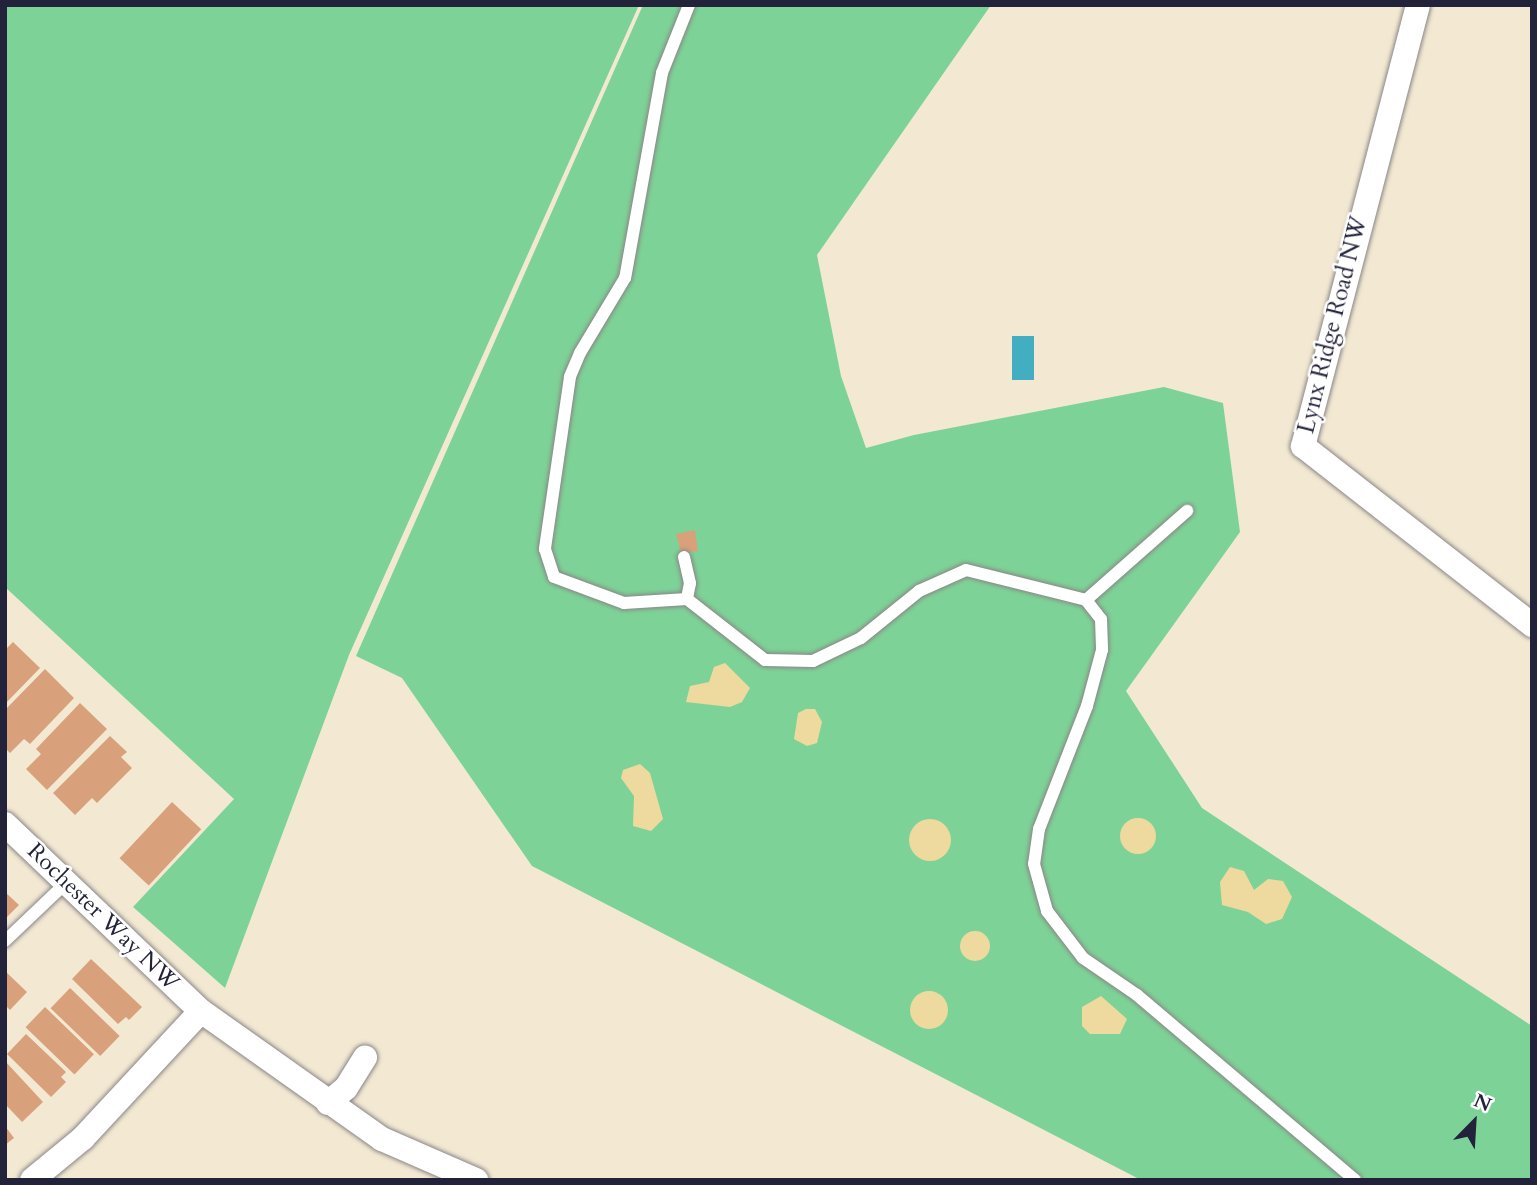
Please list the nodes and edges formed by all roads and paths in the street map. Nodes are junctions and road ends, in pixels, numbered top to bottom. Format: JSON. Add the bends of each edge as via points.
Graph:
{"nodes":[{"id":1,"x":689,"y":5,"type":"edge"},
{"id":2,"x":1418,"y":5,"type":"edge"},
{"id":3,"x":1187,"y":511,"type":"dead end"},
{"id":4,"x":684,"y":557,"type":"dead end"},
{"id":5,"x":687,"y":599,"type":"junction"},
{"id":6,"x":1086,"y":600,"type":"junction"},
{"id":7,"x":1532,"y":625,"type":"edge"},
{"id":8,"x":5,"y":824,"type":"edge"},
{"id":9,"x":66,"y":883,"type":"junction"},
{"id":10,"x":5,"y":941,"type":"edge"},
{"id":11,"x":201,"y":1011,"type":"junction"},
{"id":12,"x":366,"y":1058,"type":"dead end"},
{"id":13,"x":328,"y":1103,"type":"junction"},
{"id":14,"x":32,"y":1180,"type":"edge"},
{"id":15,"x":476,"y":1180,"type":"edge"},
{"id":16,"x":1355,"y":1180,"type":"edge"}],
"edges":[{"from":1,"to":5,"type":"lane","via":[[662,74],[625,278],[570,377],[545,549],[554,577],[587,593],[624,603]]},
{"from":2,"to":7,"type":"street","name":"Lynx Ridge Road NW","via":[[1303,446]]},
{"from":3,"to":6,"type":"lane"},
{"from":4,"to":5,"type":"lane","via":[[690,583]]},
{"from":5,"to":6,"type":"lane","via":[[765,660],[813,661],[861,638],[919,591],[966,570]]},
{"from":6,"to":16,"type":"lane","via":[[1101,619],[1102,650],[1087,706],[1039,829],[1034,864],[1047,911],[1083,958],[1137,995]]},
{"from":8,"to":9,"type":"street","name":"Rochester Way NW"},
{"from":9,"to":10,"type":"lane"},
{"from":9,"to":11,"type":"street","name":"Rochester Way NW"},
{"from":11,"to":13,"type":"street","name":"Rochester Way NW"},
{"from":11,"to":14,"type":"street","via":[[83,1138]]},
{"from":12,"to":13,"type":"street","via":[[346,1088]]},
{"from":13,"to":15,"type":"street","name":"Rochester Way NW","via":[[382,1139]]}]}
